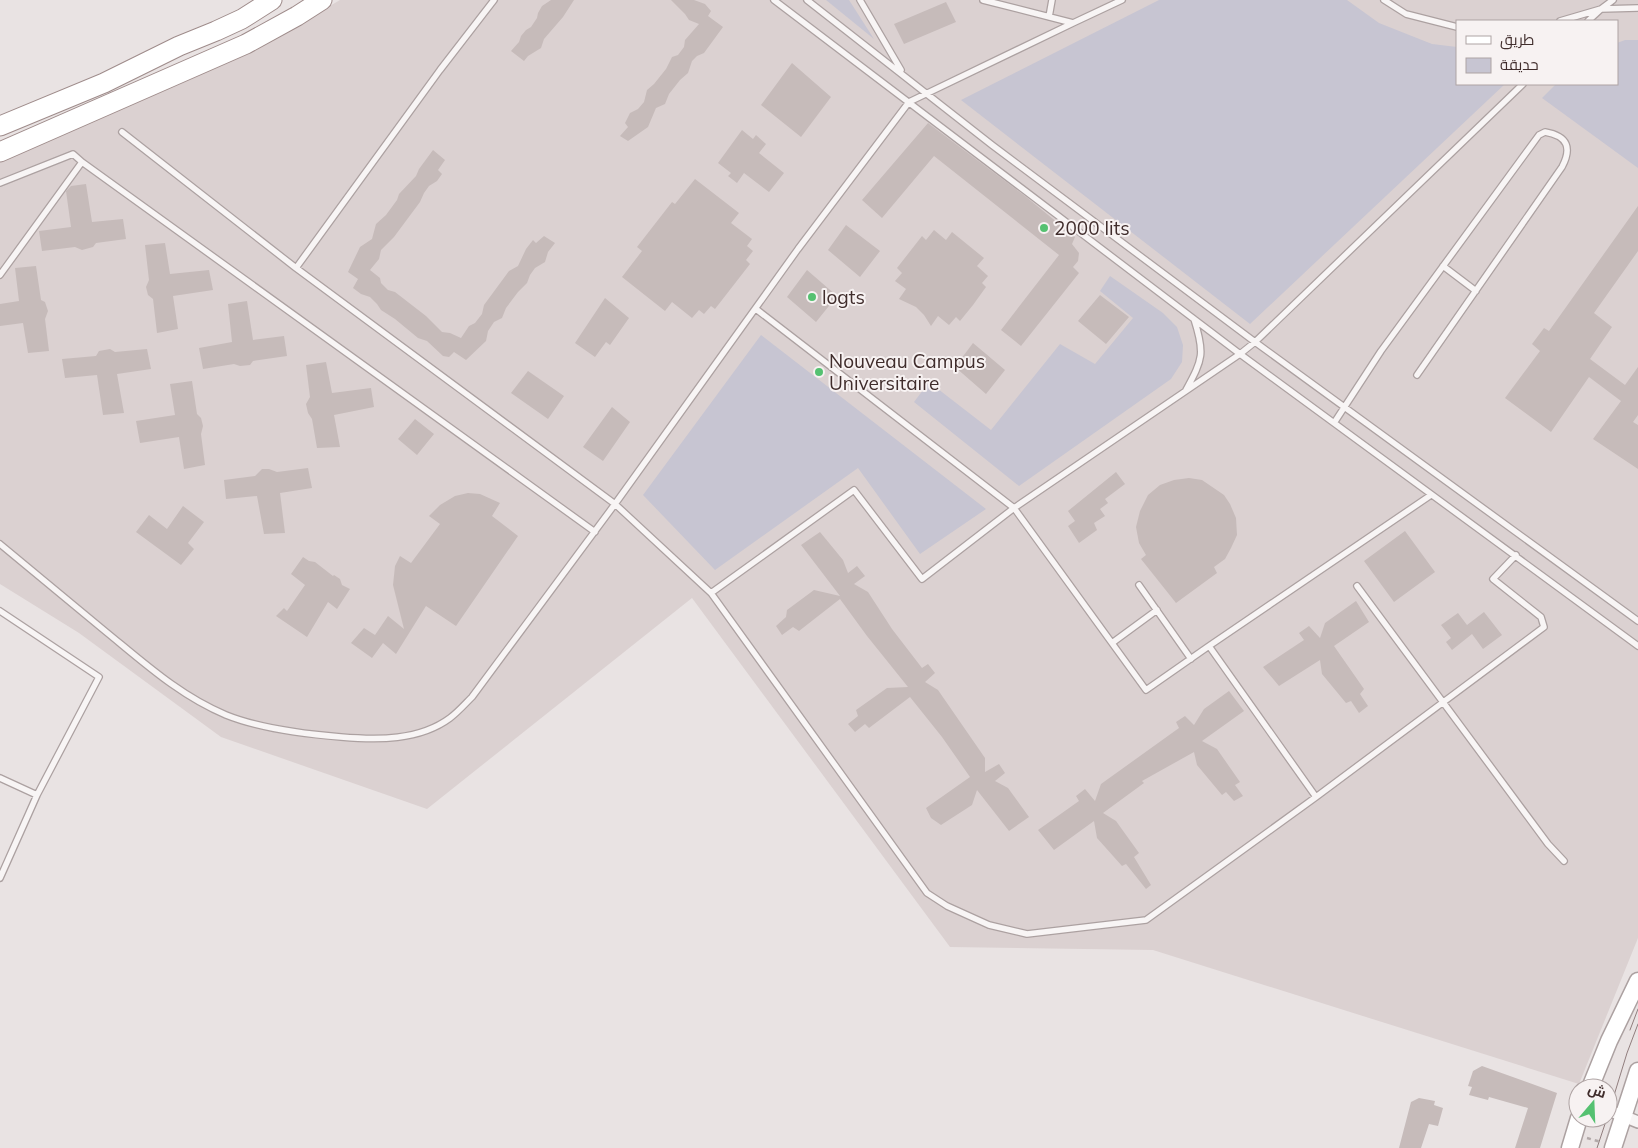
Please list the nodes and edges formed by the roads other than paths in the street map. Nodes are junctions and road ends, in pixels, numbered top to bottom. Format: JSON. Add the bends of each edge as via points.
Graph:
{"nodes":[{"id":1,"x":272,"y":0,"type":"edge"},
{"id":2,"x":322,"y":0,"type":"edge"},
{"id":3,"x":494,"y":0,"type":"edge"},
{"id":4,"x":774,"y":0,"type":"edge"},
{"id":5,"x":807,"y":0,"type":"edge"},
{"id":6,"x":860,"y":0,"type":"edge"},
{"id":7,"x":983,"y":0,"type":"edge"},
{"id":8,"x":1052,"y":0,"type":"edge"},
{"id":9,"x":1122,"y":0,"type":"edge"},
{"id":10,"x":1384,"y":0,"type":"edge"},
{"id":11,"x":1613,"y":0,"type":"edge"},
{"id":12,"x":1601,"y":8,"type":"junction"},
{"id":13,"x":1638,"y":8,"type":"edge"},
{"id":14,"x":1049,"y":17,"type":"junction"},
{"id":15,"x":1563,"y":20,"type":"edge"},
{"id":16,"x":1589,"y":20,"type":"edge"},
{"id":17,"x":1073,"y":24,"type":"junction"},
{"id":18,"x":1456,"y":27,"type":"edge"},
{"id":19,"x":903,"y":74,"type":"junction"},
{"id":20,"x":1522,"y":85,"type":"edge"},
{"id":21,"x":928,"y":93,"type":"junction"},
{"id":22,"x":909,"y":102,"type":"junction"},
{"id":23,"x":0,"y":126,"type":"edge"},
{"id":24,"x":122,"y":132,"type":"dead end"},
{"id":25,"x":0,"y":152,"type":"edge"},
{"id":26,"x":82,"y":162,"type":"junction"},
{"id":27,"x":0,"y":182,"type":"edge"},
{"id":28,"x":1443,"y":266,"type":"junction"},
{"id":29,"x":296,"y":268,"type":"junction"},
{"id":30,"x":0,"y":275,"type":"edge"},
{"id":31,"x":1476,"y":291,"type":"junction"},
{"id":32,"x":756,"y":309,"type":"junction"},
{"id":33,"x":1194,"y":319,"type":"junction"},
{"id":34,"x":1255,"y":342,"type":"junction"},
{"id":35,"x":1240,"y":354,"type":"junction"},
{"id":36,"x":1417,"y":375,"type":"dead end"},
{"id":37,"x":1186,"y":391,"type":"junction"},
{"id":38,"x":1346,"y":407,"type":"junction"},
{"id":39,"x":1334,"y":423,"type":"junction"},
{"id":40,"x":1431,"y":495,"type":"junction"},
{"id":41,"x":615,"y":504,"type":"junction"},
{"id":42,"x":1014,"y":508,"type":"junction"},
{"id":43,"x":595,"y":532,"type":"junction"},
{"id":44,"x":0,"y":544,"type":"edge"},
{"id":45,"x":1516,"y":555,"type":"junction"},
{"id":46,"x":1139,"y":585,"type":"dead end"},
{"id":47,"x":1357,"y":586,"type":"dead end"},
{"id":48,"x":711,"y":593,"type":"junction"},
{"id":49,"x":1157,"y":610,"type":"junction"},
{"id":50,"x":0,"y":612,"type":"edge"},
{"id":51,"x":1638,"y":621,"type":"edge"},
{"id":52,"x":1112,"y":643,"type":"junction"},
{"id":53,"x":1209,"y":646,"type":"junction"},
{"id":54,"x":1638,"y":646,"type":"edge"},
{"id":55,"x":1191,"y":659,"type":"junction"},
{"id":56,"x":1443,"y":702,"type":"junction"},
{"id":57,"x":0,"y":778,"type":"edge"},
{"id":58,"x":37,"y":795,"type":"junction"},
{"id":59,"x":1316,"y":797,"type":"junction"},
{"id":60,"x":1564,"y":861,"type":"dead end"},
{"id":61,"x":0,"y":878,"type":"edge"},
{"id":62,"x":1638,"y":981,"type":"edge"},
{"id":63,"x":1638,"y":1071,"type":"edge"},
{"id":64,"x":1594,"y":1078,"type":"edge"},
{"id":65,"x":1623,"y":1116,"type":"edge"},
{"id":66,"x":1578,"y":1128,"type":"edge"},
{"id":67,"x":1577,"y":1145,"type":"edge"},
{"id":68,"x":1609,"y":1146,"type":"edge"}],
"edges":[{"from":1,"to":23,"type":"highway","via":[[242,19],[104,83]]},
{"from":2,"to":25,"type":"highway","via":[[246,44]]},
{"from":3,"to":29,"type":"lane"},
{"from":4,"to":22,"type":"lane"},
{"from":5,"to":19,"type":"lane"},
{"from":6,"to":19,"type":"lane"},
{"from":7,"to":14,"type":"lane"},
{"from":8,"to":14,"type":"lane"},
{"from":9,"to":17,"type":"lane"},
{"from":10,"to":18,"type":"lane","via":[[1406,14]]},
{"from":11,"to":12,"type":"lane"},
{"from":12,"to":13,"type":"lane"},
{"from":12,"to":15,"type":"lane"},
{"from":12,"to":16,"type":"lane"},
{"from":14,"to":17,"type":"lane"},
{"from":17,"to":21,"type":"lane"},
{"from":19,"to":21,"type":"lane"},
{"from":20,"to":34,"type":"lane"},
{"from":21,"to":22,"type":"lane"},
{"from":21,"to":34,"type":"lane","via":[[1000,151]]},
{"from":22,"to":32,"type":"lane"},
{"from":22,"to":33,"type":"lane"},
{"from":24,"to":29,"type":"lane"},
{"from":26,"to":27,"type":"lane","via":[[73,154]]},
{"from":26,"to":30,"type":"lane"},
{"from":26,"to":43,"type":"lane"},
{"from":28,"to":31,"type":"lane"},
{"from":28,"to":31,"type":"lane","via":[[1539,135],[1545,132],[1563,139],[1568,148],[1562,167]]},
{"from":28,"to":38,"type":"lane","via":[[1381,351]]},
{"from":29,"to":41,"type":"lane"},
{"from":31,"to":36,"type":"lane"},
{"from":32,"to":41,"type":"lane"},
{"from":32,"to":42,"type":"lane"},
{"from":33,"to":35,"type":"lane"},
{"from":33,"to":37,"type":"lane","via":[[1202,354]]},
{"from":34,"to":35,"type":"lane"},
{"from":34,"to":38,"type":"lane"},
{"from":35,"to":37,"type":"lane"},
{"from":35,"to":39,"type":"lane"},
{"from":37,"to":42,"type":"lane"},
{"from":38,"to":39,"type":"lane"},
{"from":38,"to":51,"type":"lane"},
{"from":39,"to":40,"type":"lane"},
{"from":40,"to":45,"type":"lane"},
{"from":40,"to":53,"type":"lane"},
{"from":41,"to":43,"type":"lane"},
{"from":41,"to":48,"type":"lane"},
{"from":42,"to":48,"type":"lane","via":[[922,579],[854,490]]},
{"from":42,"to":52,"type":"lane"},
{"from":43,"to":44,"type":"lane","via":[[472,697],[450,718],[412,735],[368,739],[254,724],[195,700],[156,673]]},
{"from":45,"to":54,"type":"lane"},
{"from":45,"to":56,"type":"lane","via":[[1493,579],[1541,617],[1544,626]]},
{"from":46,"to":49,"type":"lane"},
{"from":47,"to":56,"type":"lane"},
{"from":48,"to":59,"type":"lane","via":[[927,892],[947,906],[989,925],[1027,934],[1146,920]]},
{"from":49,"to":52,"type":"lane"},
{"from":49,"to":55,"type":"lane"},
{"from":50,"to":58,"type":"lane","via":[[99,677]]},
{"from":52,"to":55,"type":"lane","via":[[1146,690]]},
{"from":53,"to":55,"type":"lane"},
{"from":53,"to":59,"type":"lane"},
{"from":56,"to":59,"type":"lane"},
{"from":56,"to":60,"type":"lane"},
{"from":57,"to":58,"type":"lane"},
{"from":58,"to":61,"type":"lane"},
{"from":62,"to":64,"type":"main road"},
{"from":63,"to":65,"type":"main road"},
{"from":65,"to":68,"type":"main road"},
{"from":66,"to":67,"type":"main road"}]}
